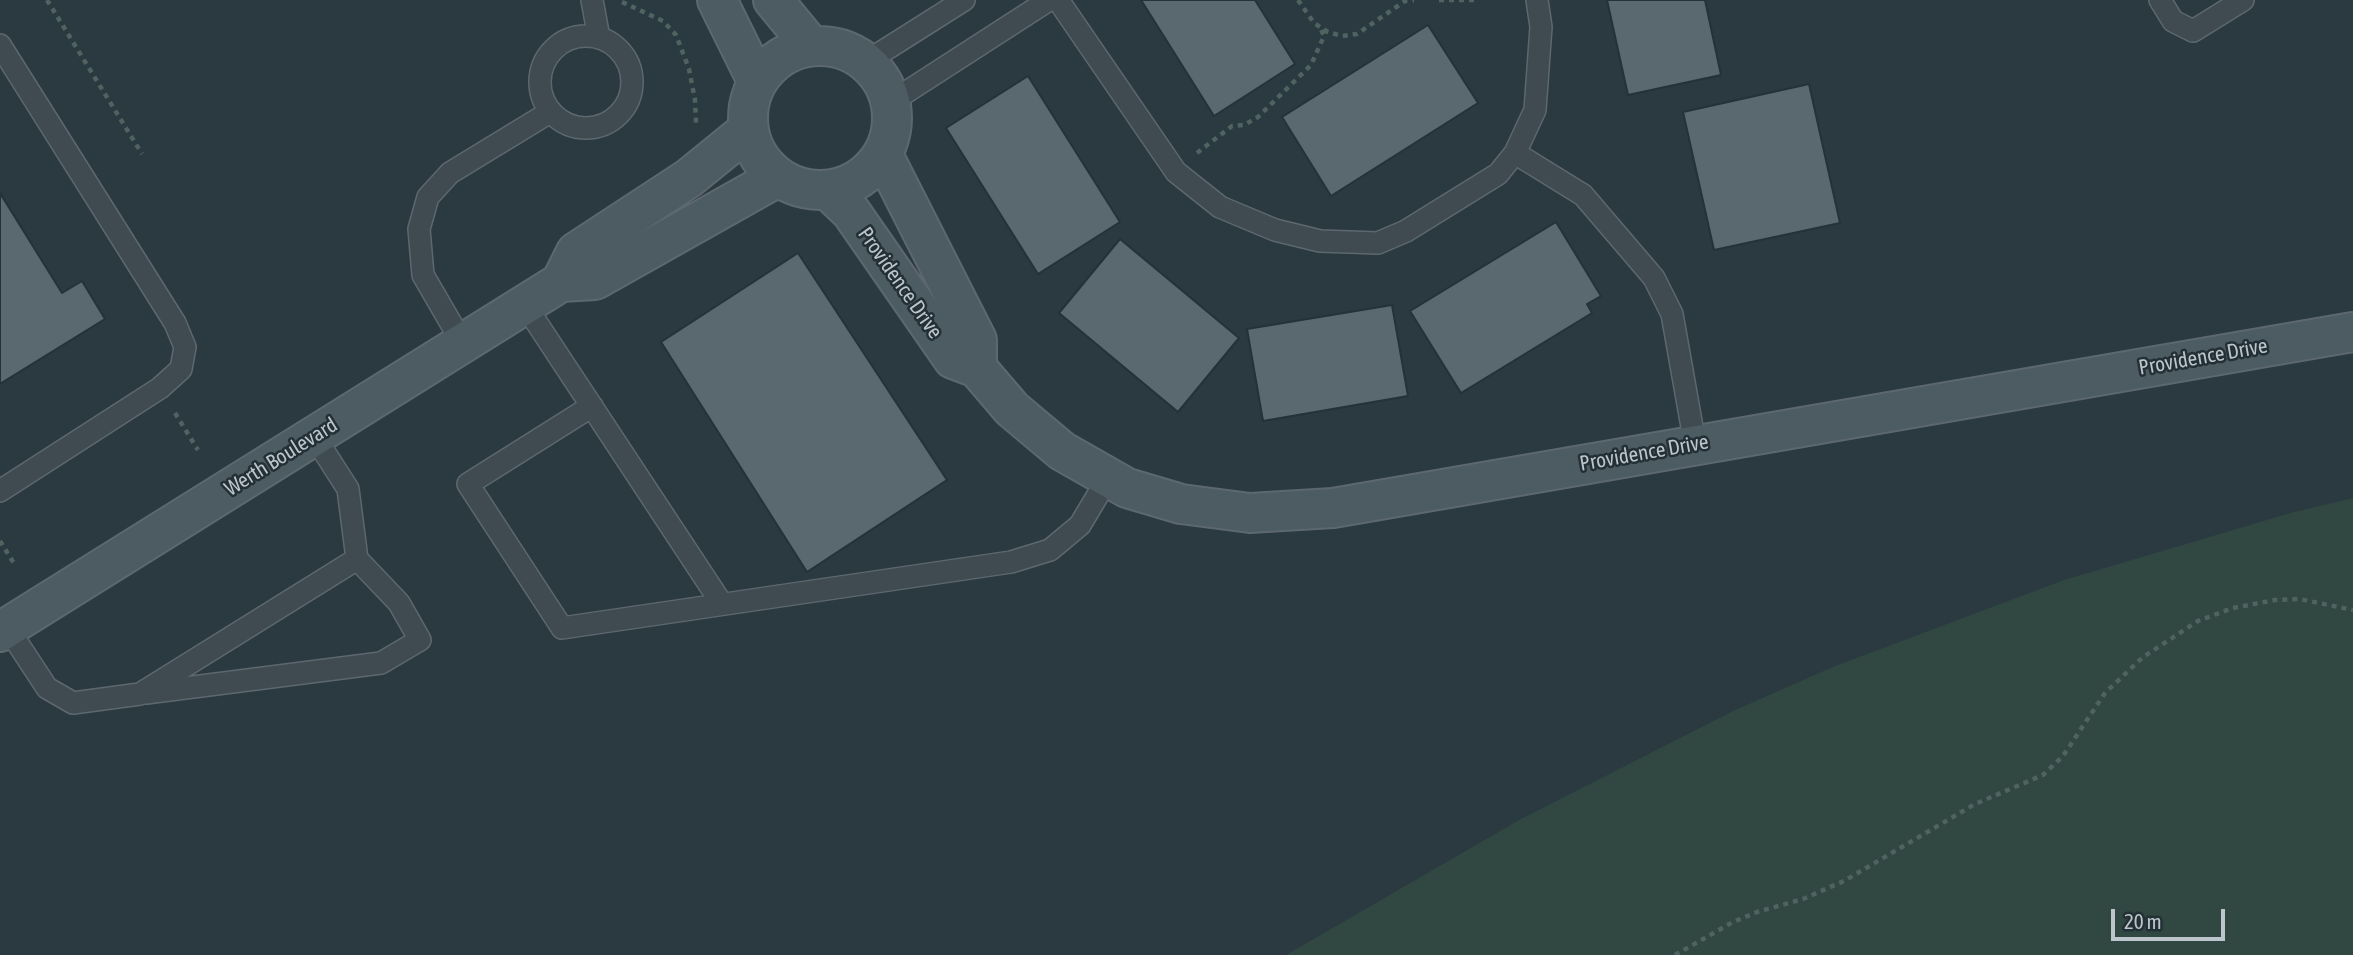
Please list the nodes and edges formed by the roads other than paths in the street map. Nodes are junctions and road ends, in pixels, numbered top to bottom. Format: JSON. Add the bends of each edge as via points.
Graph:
{"nodes":[{"id":1,"x":592,"y":0,"type":"edge"},
{"id":2,"x":717,"y":0,"type":"edge"},
{"id":3,"x":773,"y":0,"type":"edge"},
{"id":4,"x":964,"y":0,"type":"edge"},
{"id":5,"x":1049,"y":0,"type":"edge"},
{"id":6,"x":1058,"y":0,"type":"edge"},
{"id":7,"x":1537,"y":0,"type":"edge"},
{"id":8,"x":2160,"y":0,"type":"edge"},
{"id":9,"x":2243,"y":0,"type":"edge"},
{"id":10,"x":599,"y":38,"type":"junction"},
{"id":11,"x":0,"y":45,"type":"edge"},
{"id":12,"x":811,"y":46,"type":"junction"},
{"id":13,"x":866,"y":62,"type":"junction"},
{"id":14,"x":757,"y":81,"type":"junction"},
{"id":15,"x":891,"y":102,"type":"junction"},
{"id":16,"x":550,"y":112,"type":"junction"},
{"id":17,"x":748,"y":130,"type":"junction"},
{"id":18,"x":1515,"y":153,"type":"junction"},
{"id":19,"x":883,"y":155,"type":"junction"},
{"id":20,"x":778,"y":177,"type":"junction"},
{"id":21,"x":828,"y":190,"type":"junction"},
{"id":22,"x":561,"y":282,"type":"junction"},
{"id":23,"x":525,"y":305,"type":"junction"},
{"id":24,"x":2353,"y":332,"type":"edge"},
{"id":25,"x":463,"y":344,"type":"junction"},
{"id":26,"x":977,"y":368,"type":"junction"},
{"id":27,"x":592,"y":406,"type":"junction"},
{"id":28,"x":314,"y":436,"type":"junction"},
{"id":29,"x":1695,"y":444,"type":"junction"},
{"id":30,"x":1108,"y":478,"type":"junction"},
{"id":31,"x":0,"y":491,"type":"edge"},
{"id":32,"x":356,"y":559,"type":"junction"},
{"id":33,"x":722,"y":604,"type":"junction"},
{"id":34,"x":4,"y":630,"type":"edge"},
{"id":35,"x":140,"y":694,"type":"junction"}],
"edges":[{"from":1,"to":10,"type":"lane"},
{"from":2,"to":14,"type":"street"},
{"from":3,"to":12,"type":"street"},
{"from":4,"to":13,"type":"lane"},
{"from":5,"to":15,"type":"lane"},
{"from":6,"to":18,"type":"lane","via":[[1176,172],[1220,207],[1275,230],[1320,241],[1378,243],[1406,231],[1498,174]]},
{"from":7,"to":18,"type":"lane","via":[[1541,27],[1535,110]]},
{"from":8,"to":9,"type":"lane","via":[[2173,21],[2193,31]]},
{"from":10,"to":16,"type":"lane","via":[[570,38],[547,57],[540,85]]},
{"from":10,"to":16,"type":"lane","via":[[613,44],[631,69],[629,101],[608,123],[593,128],[578,128]]},
{"from":11,"to":31,"type":"lane","via":[[175,323],[185,347],[181,369],[160,388]]},
{"from":12,"to":13,"type":"street","via":[[834,46]]},
{"from":12,"to":14,"type":"street","via":[[783,55]]},
{"from":13,"to":15,"type":"street"},
{"from":14,"to":17,"type":"street","via":[[748,109]]},
{"from":15,"to":19,"type":"street","via":[[890,138]]},
{"from":16,"to":25,"type":"lane","via":[[450,173],[428,197],[419,229],[423,275]]},
{"from":17,"to":20,"type":"street","via":[[759,157]]},
{"from":17,"to":22,"type":"street","name":"Werth Boulevard","via":[[689,178],[576,252]]},
{"from":18,"to":29,"type":"lane","via":[[1583,195],[1654,278],[1672,314]]},
{"from":19,"to":21,"type":"street","via":[[870,171],[847,186]]},
{"from":19,"to":26,"type":"street","name":"Providence Drive","via":[[977,340]]},
{"from":20,"to":21,"type":"street","via":[[808,189]]},
{"from":20,"to":22,"type":"street","name":"Werth Boulevard","via":[[595,280]]},
{"from":21,"to":26,"type":"street","name":"Providence Drive","via":[[851,212],[953,359]]},
{"from":22,"to":23,"type":"street","name":"Werth Boulevard"},
{"from":23,"to":25,"type":"street","name":"Werth Boulevard"},
{"from":23,"to":27,"type":"lane"},
{"from":24,"to":29,"type":"street","name":"Providence Drive"},
{"from":25,"to":28,"type":"street","name":"Werth Boulevard"},
{"from":26,"to":30,"type":"street","name":"Providence Drive","via":[[1012,409],[1062,451]]},
{"from":27,"to":33,"type":"lane"},
{"from":27,"to":33,"type":"lane","via":[[468,484],[562,628]]},
{"from":28,"to":32,"type":"lane","via":[[348,489]]},
{"from":28,"to":34,"type":"street","name":"Werth Boulevard"},
{"from":29,"to":30,"type":"street","name":"Providence Drive","via":[[1333,508],[1250,513],[1181,504]]},
{"from":30,"to":33,"type":"lane","via":[[1080,525],[1050,550],[1011,562]]},
{"from":32,"to":35,"type":"lane"},
{"from":32,"to":35,"type":"lane","via":[[399,603],[420,640],[381,663]]},
{"from":34,"to":35,"type":"lane","via":[[47,688],[73,703]]}]}
